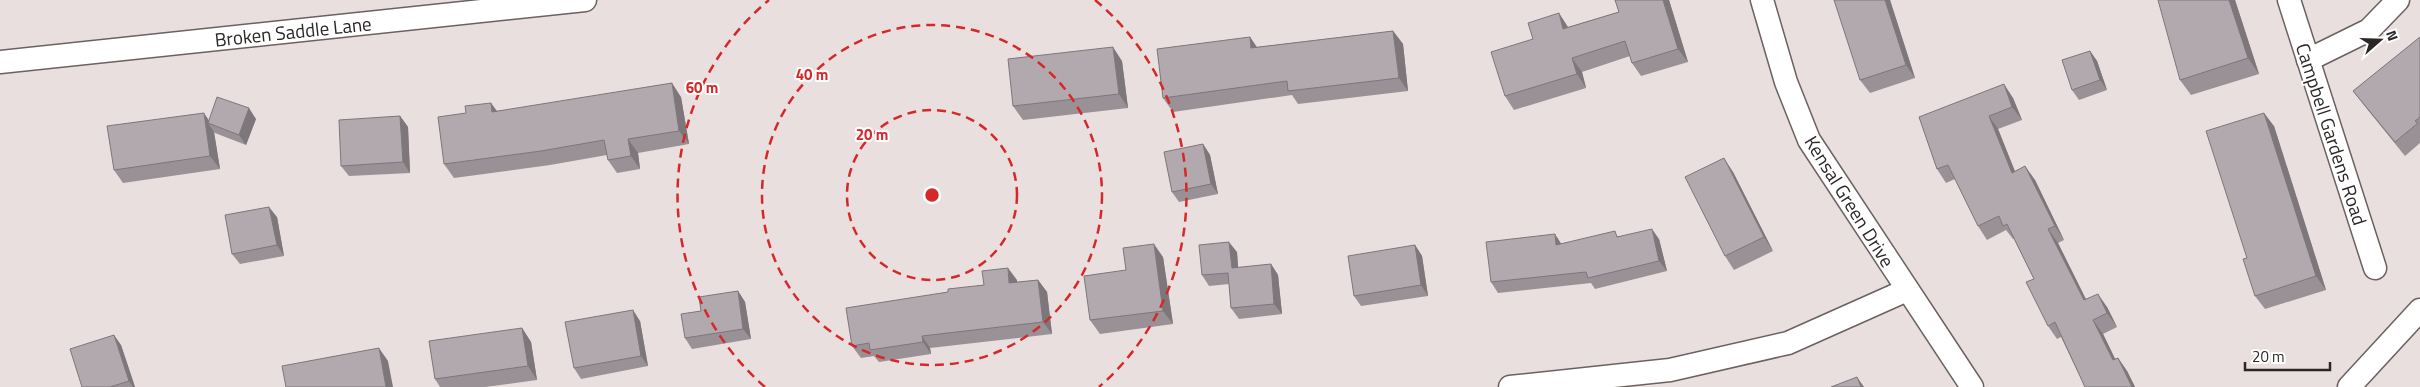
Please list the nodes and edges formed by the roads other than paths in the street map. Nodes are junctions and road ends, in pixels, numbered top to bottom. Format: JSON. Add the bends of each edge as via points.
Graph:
{"nodes":[{"id":1,"x":585,"y":0,"type":"edge"},
{"id":2,"x":1762,"y":0,"type":"edge"},
{"id":3,"x":2289,"y":0,"type":"edge"},
{"id":4,"x":2398,"y":0,"type":"edge"},
{"id":5,"x":2308,"y":60,"type":"junction"},
{"id":6,"x":0,"y":62,"type":"edge"},
{"id":7,"x":2375,"y":268,"type":"dead end"},
{"id":8,"x":1907,"y":290,"type":"junction"},
{"id":9,"x":2420,"y":310,"type":"edge"},
{"id":10,"x":1510,"y":387,"type":"edge"},
{"id":11,"x":1972,"y":387,"type":"edge"},
{"id":12,"x":2349,"y":387,"type":"edge"}],
"edges":[{"from":1,"to":6,"type":"street","name":"Broken Saddle Lane"},
{"from":2,"to":8,"type":"street","name":"Kensal Green Drive","via":[[1786,82],[1809,140]]},
{"from":3,"to":5,"type":"street","name":"Campbell Gardens Road"},
{"from":4,"to":5,"type":"street","via":[[2369,30]]},
{"from":5,"to":7,"type":"street","name":"Campbell Gardens Road"},
{"from":8,"to":10,"type":"street","via":[[1788,343],[1670,370]]},
{"from":8,"to":11,"type":"street","name":"Kensal Green Drive"},
{"from":9,"to":12,"type":"street"}]}
